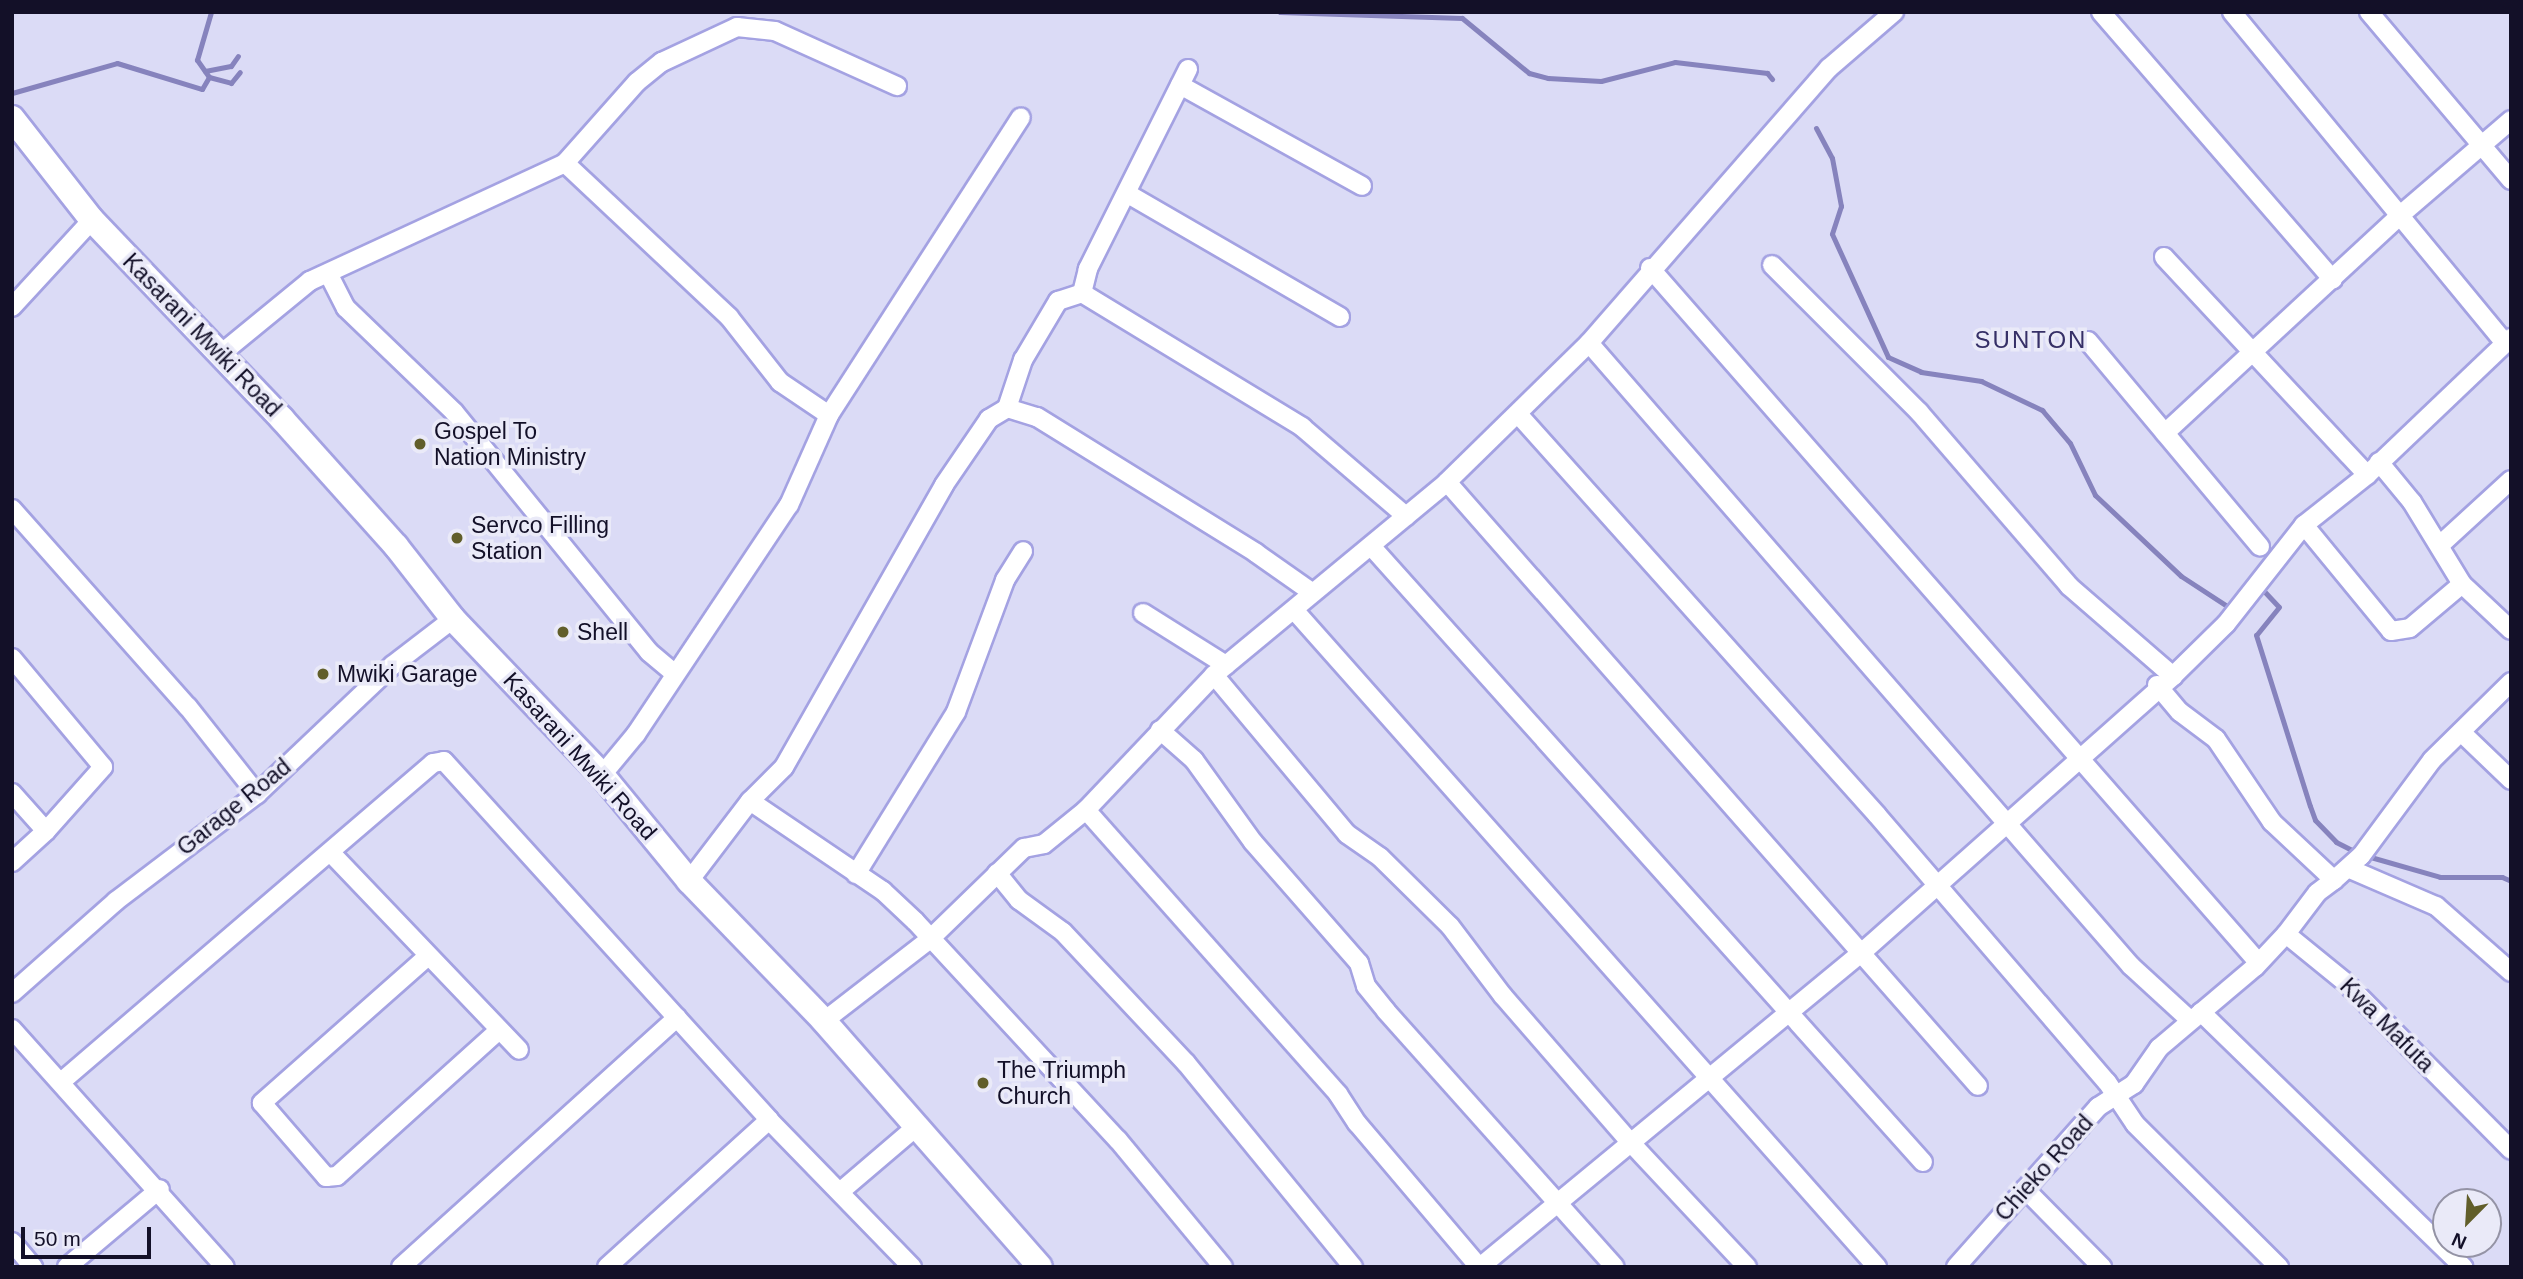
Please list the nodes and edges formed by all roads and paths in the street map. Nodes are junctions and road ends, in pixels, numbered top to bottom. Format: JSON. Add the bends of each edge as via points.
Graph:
{"nodes":[{"id":1,"x":1894,"y":12,"type":"edge"},
{"id":2,"x":2101,"y":12,"type":"edge"},
{"id":3,"x":2232,"y":12,"type":"edge"},
{"id":4,"x":2369,"y":12,"type":"edge"},
{"id":5,"x":897,"y":86,"type":"dead end"},
{"id":6,"x":1021,"y":117,"type":"dead end"},
{"id":7,"x":12,"y":118,"type":"edge"},
{"id":8,"x":2511,"y":120,"type":"edge"},
{"id":9,"x":2480,"y":144,"type":"junction"},
{"id":10,"x":565,"y":163,"type":"junction"},
{"id":11,"x":2511,"y":180,"type":"edge"},
{"id":12,"x":1362,"y":186,"type":"dead end"},
{"id":13,"x":1128,"y":194,"type":"junction"},
{"id":14,"x":2399,"y":217,"type":"junction"},
{"id":15,"x":92,"y":220,"type":"junction"},
{"id":16,"x":2164,"y":257,"type":"dead end"},
{"id":17,"x":1772,"y":265,"type":"dead end"},
{"id":18,"x":1650,"y":268,"type":"junction"},
{"id":19,"x":329,"y":275,"type":"junction"},
{"id":20,"x":2333,"y":280,"type":"junction"},
{"id":21,"x":1082,"y":293,"type":"junction"},
{"id":22,"x":12,"y":307,"type":"edge"},
{"id":23,"x":1340,"y":317,"type":"dead end"},
{"id":24,"x":2508,"y":340,"type":"edge"},
{"id":25,"x":2088,"y":341,"type":"dead end"},
{"id":26,"x":1589,"y":343,"type":"junction"},
{"id":27,"x":222,"y":353,"type":"junction"},
{"id":28,"x":2254,"y":354,"type":"junction"},
{"id":29,"x":1007,"y":408,"type":"junction"},
{"id":30,"x":1518,"y":414,"type":"junction"},
{"id":31,"x":829,"y":415,"type":"junction"},
{"id":32,"x":2165,"y":433,"type":"junction"},
{"id":33,"x":2373,"y":468,"type":"junction"},
{"id":34,"x":2511,"y":480,"type":"edge"},
{"id":35,"x":1447,"y":482,"type":"junction"},
{"id":36,"x":12,"y":509,"type":"edge"},
{"id":37,"x":1406,"y":516,"type":"junction"},
{"id":38,"x":2304,"y":525,"type":"junction"},
{"id":39,"x":2440,"y":545,"type":"junction"},
{"id":40,"x":1371,"y":546,"type":"junction"},
{"id":41,"x":2260,"y":547,"type":"dead end"},
{"id":42,"x":1023,"y":551,"type":"dead end"},
{"id":43,"x":2462,"y":584,"type":"junction"},
{"id":44,"x":1310,"y":591,"type":"junction"},
{"id":45,"x":1295,"y":611,"type":"junction"},
{"id":46,"x":1143,"y":613,"type":"dead end"},
{"id":47,"x":453,"y":619,"type":"junction"},
{"id":48,"x":2511,"y":630,"type":"edge"},
{"id":49,"x":12,"y":658,"type":"edge"},
{"id":50,"x":1220,"y":670,"type":"junction"},
{"id":51,"x":675,"y":674,"type":"junction"},
{"id":52,"x":2165,"y":680,"type":"junction"},
{"id":53,"x":2511,"y":682,"type":"edge"},
{"id":54,"x":1160,"y":730,"type":"junction"},
{"id":55,"x":2461,"y":732,"type":"junction"},
{"id":56,"x":2077,"y":758,"type":"junction"},
{"id":57,"x":602,"y":775,"type":"junction"},
{"id":58,"x":2511,"y":780,"type":"edge"},
{"id":59,"x":12,"y":793,"type":"edge"},
{"id":60,"x":257,"y":794,"type":"junction"},
{"id":61,"x":750,"y":801,"type":"junction"},
{"id":62,"x":1086,"y":810,"type":"junction"},
{"id":63,"x":2006,"y":822,"type":"junction"},
{"id":64,"x":46,"y":831,"type":"junction"},
{"id":65,"x":331,"y":853,"type":"junction"},
{"id":66,"x":2358,"y":859,"type":"junction"},
{"id":67,"x":12,"y":862,"type":"edge"},
{"id":68,"x":997,"y":873,"type":"junction"},
{"id":69,"x":856,"y":874,"type":"junction"},
{"id":70,"x":2334,"y":880,"type":"junction"},
{"id":71,"x":689,"y":881,"type":"junction"},
{"id":72,"x":1935,"y":886,"type":"junction"},
{"id":73,"x":2286,"y":934,"type":"junction"},
{"id":74,"x":930,"y":939,"type":"junction"},
{"id":75,"x":1859,"y":955,"type":"junction"},
{"id":76,"x":428,"y":956,"type":"junction"},
{"id":77,"x":2258,"y":962,"type":"junction"},
{"id":78,"x":2511,"y":972,"type":"edge"},
{"id":79,"x":12,"y":993,"type":"edge"},
{"id":80,"x":1787,"y":1010,"type":"junction"},
{"id":81,"x":2195,"y":1016,"type":"junction"},
{"id":82,"x":677,"y":1018,"type":"junction"},
{"id":83,"x":824,"y":1021,"type":"junction"},
{"id":84,"x":12,"y":1029,"type":"edge"},
{"id":85,"x":499,"y":1030,"type":"junction"},
{"id":86,"x":519,"y":1050,"type":"dead end"},
{"id":87,"x":1709,"y":1079,"type":"junction"},
{"id":88,"x":61,"y":1082,"type":"junction"},
{"id":89,"x":1978,"y":1086,"type":"dead end"},
{"id":90,"x":2117,"y":1098,"type":"junction"},
{"id":91,"x":769,"y":1120,"type":"junction"},
{"id":92,"x":917,"y":1126,"type":"junction"},
{"id":93,"x":1631,"y":1143,"type":"junction"},
{"id":94,"x":2511,"y":1150,"type":"edge"},
{"id":95,"x":1923,"y":1161,"type":"dead end"},
{"id":96,"x":160,"y":1189,"type":"junction"},
{"id":97,"x":2025,"y":1189,"type":"junction"},
{"id":98,"x":841,"y":1191,"type":"junction"},
{"id":99,"x":1559,"y":1205,"type":"junction"},
{"id":100,"x":12,"y":1242,"type":"edge"},
{"id":101,"x":616,"y":1264,"type":"edge"},
{"id":102,"x":33,"y":1267,"type":"edge"},
{"id":103,"x":67,"y":1267,"type":"edge"},
{"id":104,"x":225,"y":1267,"type":"edge"},
{"id":105,"x":401,"y":1267,"type":"edge"},
{"id":106,"x":912,"y":1267,"type":"edge"},
{"id":107,"x":1040,"y":1267,"type":"edge"},
{"id":108,"x":1223,"y":1267,"type":"edge"},
{"id":109,"x":1353,"y":1267,"type":"edge"},
{"id":110,"x":1480,"y":1267,"type":"edge"},
{"id":111,"x":1615,"y":1267,"type":"edge"},
{"id":112,"x":1747,"y":1267,"type":"edge"},
{"id":113,"x":1877,"y":1267,"type":"edge"},
{"id":114,"x":1956,"y":1267,"type":"edge"},
{"id":115,"x":2102,"y":1267,"type":"edge"},
{"id":116,"x":2279,"y":1267,"type":"edge"},
{"id":117,"x":2463,"y":1267,"type":"edge"}],
"edges":[{"from":1,"to":18,"type":"street","via":[[1829,68]]},
{"from":2,"to":20,"type":"street"},
{"from":3,"to":14,"type":"street"},
{"from":4,"to":9,"type":"street"},
{"from":5,"to":10,"type":"street","via":[[775,31],[737,27],[662,62],[637,82]]},
{"from":6,"to":31,"type":"street"},
{"from":7,"to":15,"type":"main road","name":"Kasarani Mwiki Road"},
{"from":8,"to":9,"type":"street"},
{"from":9,"to":11,"type":"street"},
{"from":9,"to":14,"type":"street"},
{"from":10,"to":19,"type":"street"},
{"from":10,"to":31,"type":"street","via":[[729,317],[780,382]]},
{"from":12,"to":13,"type":"street","via":[[1184,77]]},
{"from":13,"to":21,"type":"street","via":[[1088,269]]},
{"from":13,"to":23,"type":"street"},
{"from":14,"to":20,"type":"street"},
{"from":14,"to":24,"type":"street"},
{"from":15,"to":22,"type":"street"},
{"from":15,"to":27,"type":"main road","name":"Kasarani Mwiki Road"},
{"from":16,"to":28,"type":"street"},
{"from":17,"to":52,"type":"street","via":[[1919,412],[2069,586]]},
{"from":18,"to":26,"type":"street"},
{"from":18,"to":56,"type":"street"},
{"from":19,"to":27,"type":"street","via":[[299,287]]},
{"from":19,"to":51,"type":"street","via":[[346,308],[454,412],[649,652]]},
{"from":20,"to":28,"type":"street"},
{"from":21,"to":29,"type":"street","via":[[1058,301],[1052,310],[1023,359]]},
{"from":21,"to":37,"type":"street","via":[[1302,427]]},
{"from":24,"to":33,"type":"street"},
{"from":25,"to":32,"type":"street"},
{"from":26,"to":30,"type":"street"},
{"from":26,"to":63,"type":"street"},
{"from":27,"to":47,"type":"main road","name":"Kasarani Mwiki Road","via":[[396,546]]},
{"from":28,"to":32,"type":"street"},
{"from":28,"to":33,"type":"street"},
{"from":29,"to":44,"type":"street","via":[[1061,431]]},
{"from":29,"to":61,"type":"street","via":[[989,419],[944,485],[784,767]]},
{"from":30,"to":35,"type":"street"},
{"from":30,"to":72,"type":"street","via":[[1877,814]]},
{"from":31,"to":51,"type":"street","via":[[789,505]]},
{"from":32,"to":41,"type":"street"},
{"from":33,"to":38,"type":"street"},
{"from":33,"to":39,"type":"street"},
{"from":34,"to":39,"type":"street"},
{"from":35,"to":37,"type":"street"},
{"from":35,"to":75,"type":"street"},
{"from":36,"to":60,"type":"street","via":[[188,707]]},
{"from":37,"to":40,"type":"street"},
{"from":38,"to":43,"type":"street","via":[[2391,631],[2410,628]]},
{"from":38,"to":52,"type":"street","via":[[2226,624]]},
{"from":39,"to":43,"type":"street"},
{"from":40,"to":44,"type":"street"},
{"from":40,"to":80,"type":"street"},
{"from":42,"to":69,"type":"street","via":[[1005,580],[956,712]]},
{"from":43,"to":48,"type":"street"},
{"from":44,"to":45,"type":"street"},
{"from":45,"to":50,"type":"street"},
{"from":45,"to":87,"type":"street"},
{"from":46,"to":50,"type":"street"},
{"from":47,"to":57,"type":"main road","name":"Kasarani Mwiki Road"},
{"from":47,"to":60,"type":"street","name":"Garage Road","via":[[393,665]]},
{"from":49,"to":64,"type":"street","via":[[103,767]]},
{"from":50,"to":54,"type":"street"},
{"from":50,"to":93,"type":"street","via":[[1347,834],[1380,857],[1450,926],[1503,996]]},
{"from":51,"to":57,"type":"street"},
{"from":52,"to":56,"type":"street"},
{"from":52,"to":70,"type":"street","via":[[2180,712],[2216,739],[2272,822]]},
{"from":53,"to":55,"type":"street"},
{"from":54,"to":62,"type":"street"},
{"from":54,"to":99,"type":"street","via":[[1194,760],[1253,842],[1359,963],[1366,986],[1386,1011]]},
{"from":55,"to":58,"type":"street"},
{"from":55,"to":66,"type":"street","via":[[2432,760]]},
{"from":56,"to":63,"type":"street"},
{"from":56,"to":77,"type":"street"},
{"from":57,"to":71,"type":"main road","name":"Kasarani Mwiki Road"},
{"from":59,"to":64,"type":"street"},
{"from":60,"to":79,"type":"street","name":"Garage Road","via":[[116,901]]},
{"from":61,"to":69,"type":"street"},
{"from":61,"to":71,"type":"street"},
{"from":62,"to":68,"type":"street","via":[[1044,844],[1024,848]]},
{"from":62,"to":110,"type":"street","via":[[1338,1094],[1357,1123]]},
{"from":63,"to":72,"type":"street"},
{"from":63,"to":81,"type":"street","via":[[2131,966]]},
{"from":64,"to":67,"type":"street"},
{"from":65,"to":76,"type":"street"},
{"from":65,"to":82,"type":"street","via":[[433,763],[444,761]]},
{"from":65,"to":88,"type":"street","via":[[232,932],[167,995]]},
{"from":66,"to":70,"type":"street"},
{"from":66,"to":78,"type":"street","via":[[2436,906]]},
{"from":68,"to":74,"type":"street"},
{"from":68,"to":109,"type":"street","via":[[1019,900],[1063,932],[1185,1063]]},
{"from":69,"to":74,"type":"street","via":[[883,891]]},
{"from":70,"to":73,"type":"street","via":[[2317,893]]},
{"from":71,"to":83,"type":"main road","name":"Kasarani Mwiki Road"},
{"from":72,"to":75,"type":"street"},
{"from":72,"to":90,"type":"street"},
{"from":73,"to":77,"type":"street"},
{"from":73,"to":94,"type":"street","name":"Kwa Mafuta","via":[[2345,982]]},
{"from":74,"to":83,"type":"street"},
{"from":74,"to":108,"type":"street","via":[[1118,1140]]},
{"from":75,"to":80,"type":"street"},
{"from":75,"to":89,"type":"street"},
{"from":76,"to":85,"type":"street"},
{"from":76,"to":85,"type":"street","via":[[262,1103],[326,1177],[337,1176]]},
{"from":77,"to":81,"type":"street","name":"Chieko Road"},
{"from":80,"to":87,"type":"street"},
{"from":80,"to":95,"type":"street"},
{"from":81,"to":90,"type":"street","name":"Chieko Road"},
{"from":81,"to":117,"type":"street"},
{"from":82,"to":91,"type":"street"},
{"from":82,"to":105,"type":"street"},
{"from":83,"to":92,"type":"main road","name":"Kasarani Mwiki Road"},
{"from":84,"to":88,"type":"street"},
{"from":85,"to":86,"type":"street"},
{"from":87,"to":93,"type":"street"},
{"from":87,"to":113,"type":"street"},
{"from":88,"to":96,"type":"street"},
{"from":90,"to":97,"type":"street","name":"Chieko Road","via":[[2098,1107]]},
{"from":90,"to":116,"type":"street","via":[[2161,1152]]},
{"from":91,"to":98,"type":"street"},
{"from":91,"to":101,"type":"street"},
{"from":92,"to":98,"type":"street"},
{"from":92,"to":107,"type":"main road","name":"Kasarani Mwiki Road"},
{"from":93,"to":99,"type":"street"},
{"from":93,"to":112,"type":"street"},
{"from":96,"to":103,"type":"street"},
{"from":96,"to":104,"type":"street"},
{"from":97,"to":114,"type":"street","name":"Chieko Road"},
{"from":97,"to":115,"type":"street"},
{"from":98,"to":106,"type":"street"},
{"from":99,"to":110,"type":"street"},
{"from":99,"to":111,"type":"street"},
{"from":100,"to":102,"type":"street"}]}
